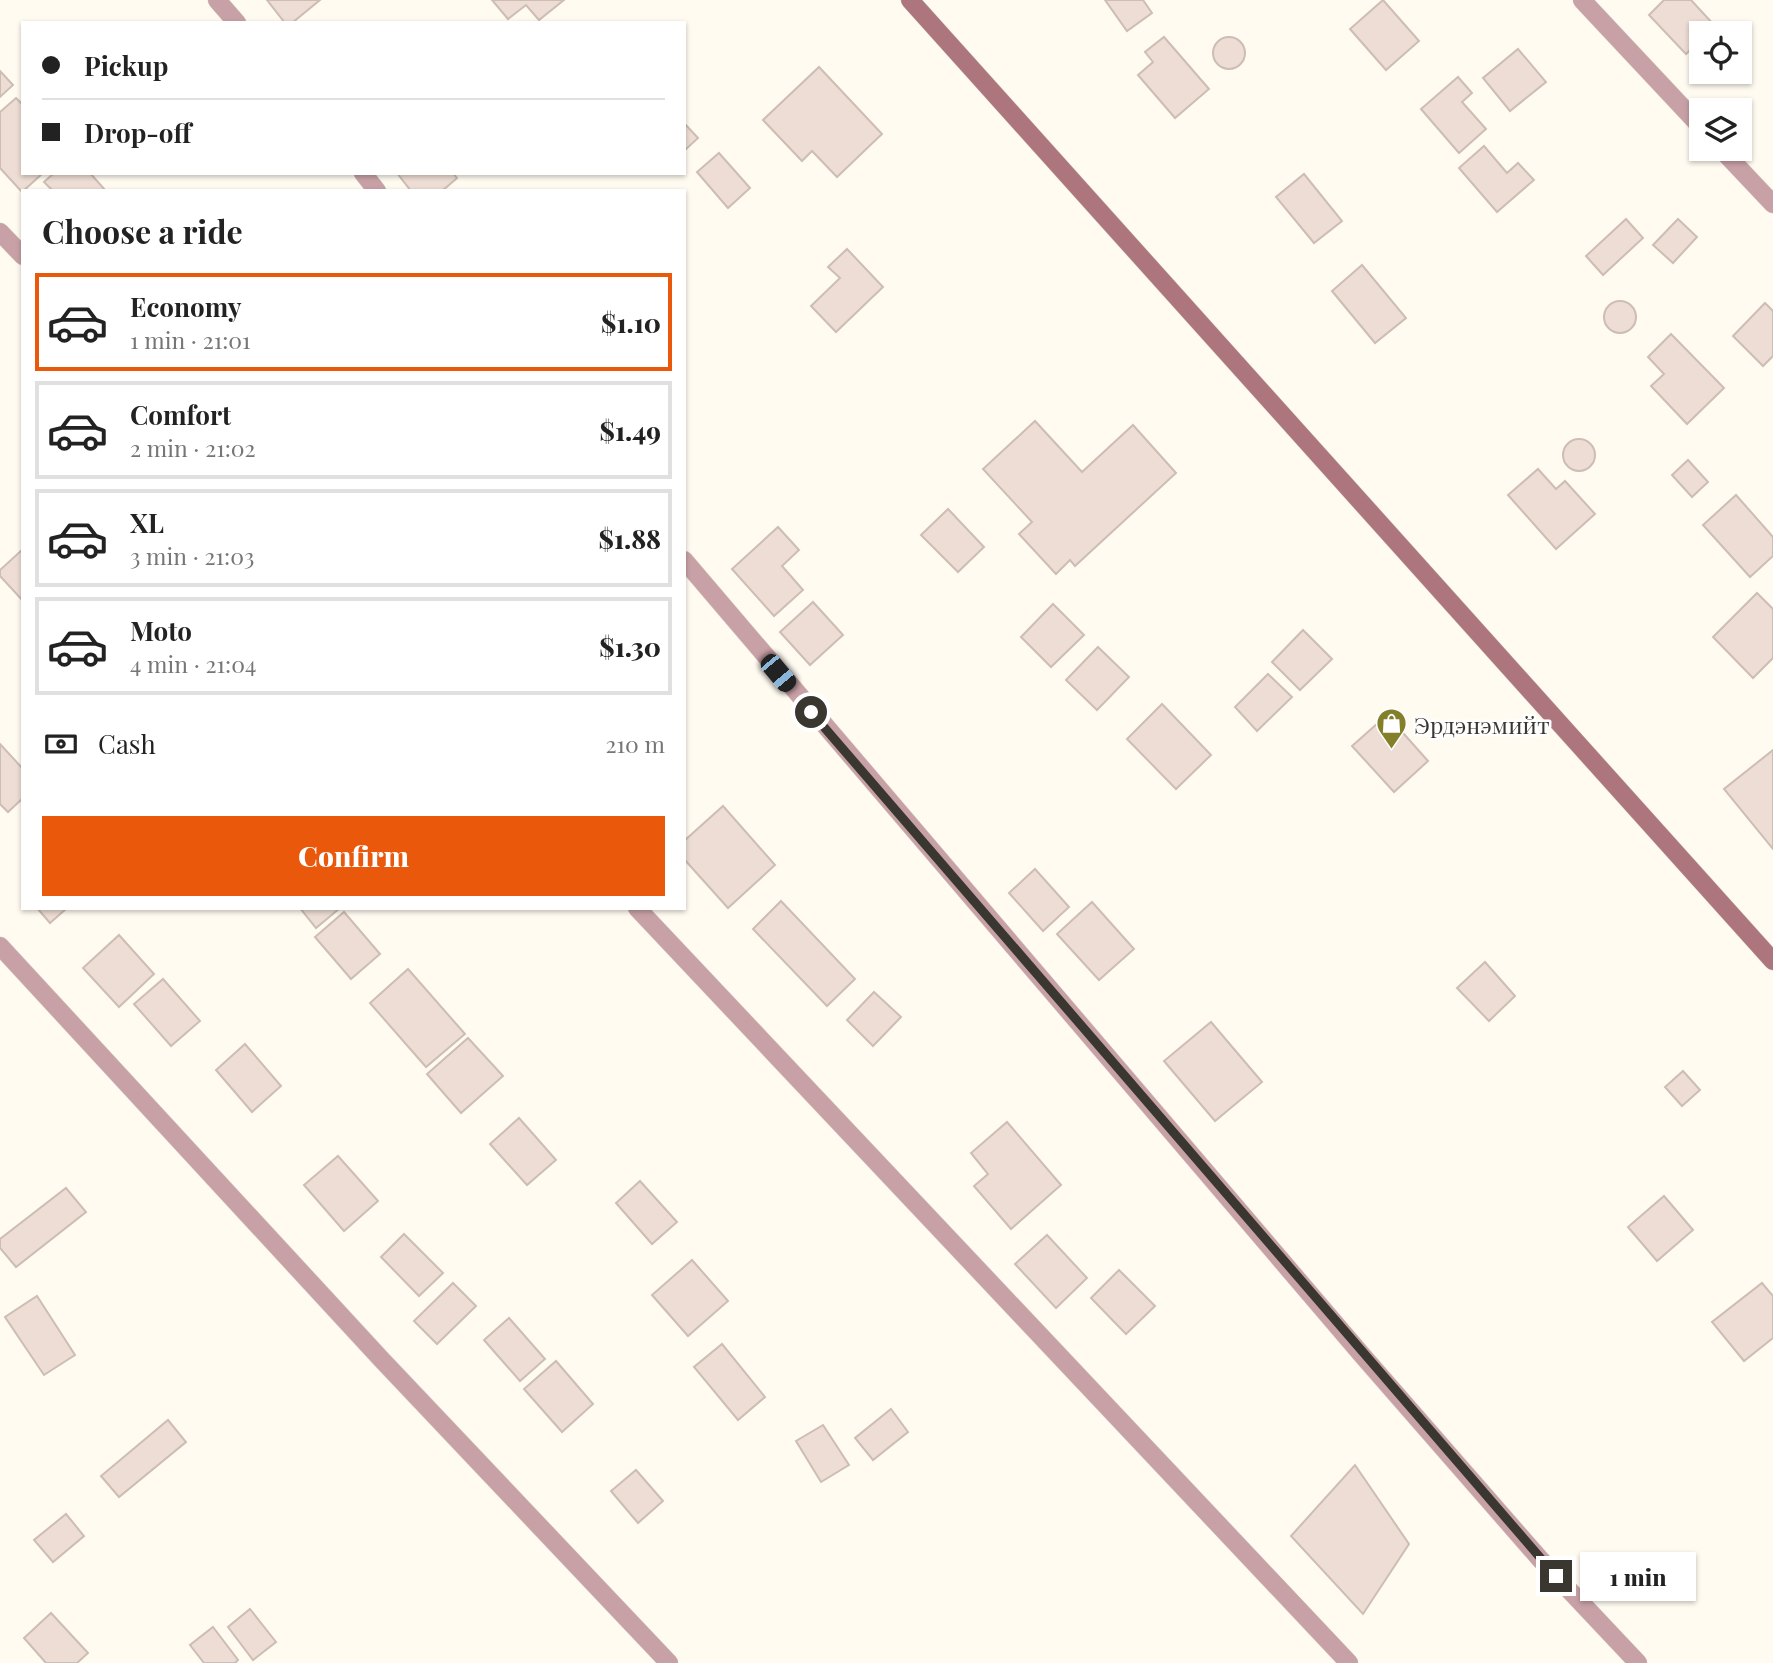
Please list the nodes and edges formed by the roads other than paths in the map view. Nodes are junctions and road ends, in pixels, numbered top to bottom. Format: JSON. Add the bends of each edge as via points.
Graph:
{"nodes":[{"id":1,"x":217,"y":0,"type":"edge"},
{"id":2,"x":910,"y":0,"type":"edge"},
{"id":3,"x":1583,"y":0,"type":"edge"},
{"id":4,"x":235,"y":21,"type":"edge"},
{"id":5,"x":1689,"y":114,"type":"edge"},
{"id":6,"x":1732,"y":161,"type":"edge"},
{"id":7,"x":365,"y":175,"type":"edge"},
{"id":8,"x":375,"y":189,"type":"edge"},
{"id":9,"x":1773,"y":204,"type":"edge"},
{"id":10,"x":0,"y":232,"type":"edge"},
{"id":11,"x":21,"y":254,"type":"edge"},
{"id":12,"x":686,"y":562,"type":"edge"},
{"id":13,"x":639,"y":910,"type":"edge"},
{"id":14,"x":0,"y":946,"type":"edge"},
{"id":15,"x":1773,"y":961,"type":"edge"},
{"id":16,"x":669,"y":1663,"type":"edge"},
{"id":17,"x":1349,"y":1663,"type":"edge"},
{"id":18,"x":1638,"y":1663,"type":"edge"}],
"edges":[{"from":1,"to":4,"type":"street"},
{"from":2,"to":15,"type":"street"},
{"from":3,"to":5,"type":"street"},
{"from":6,"to":9,"type":"street"},
{"from":7,"to":8,"type":"street"},
{"from":10,"to":11,"type":"street"},
{"from":12,"to":18,"type":"street","via":[[1362,1355],[1540,1559]]},
{"from":13,"to":17,"type":"street"},
{"from":14,"to":16,"type":"street"}]}
